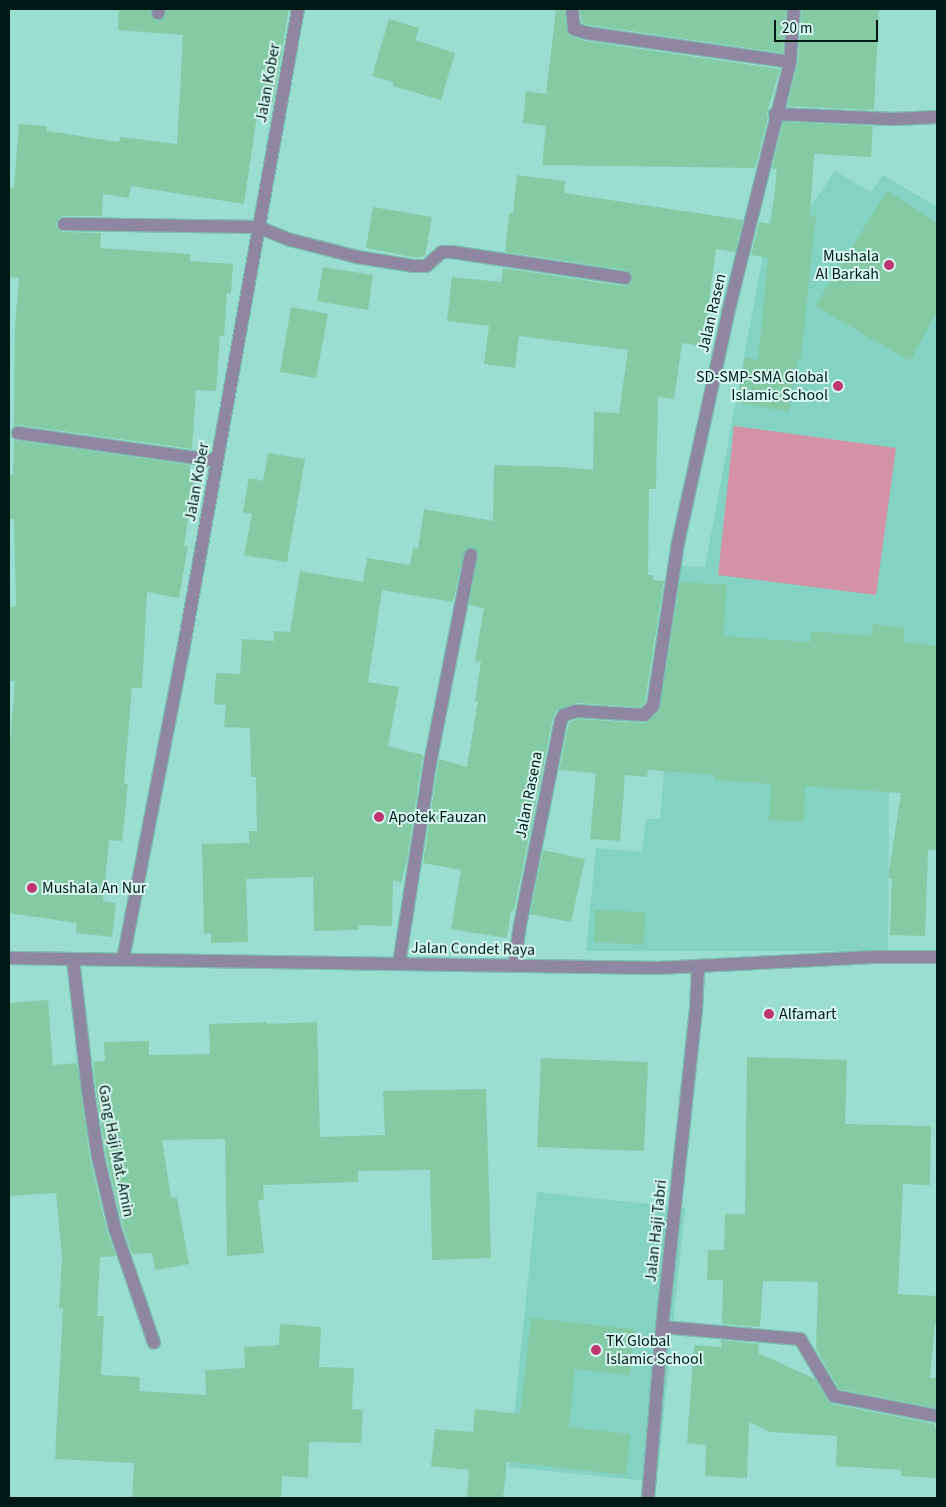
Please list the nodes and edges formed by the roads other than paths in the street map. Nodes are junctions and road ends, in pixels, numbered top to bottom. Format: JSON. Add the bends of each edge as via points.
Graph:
{"nodes":[{"id":1,"x":298,"y":9,"type":"edge"},
{"id":2,"x":572,"y":9,"type":"edge"},
{"id":3,"x":794,"y":9,"type":"edge"},
{"id":4,"x":790,"y":62,"type":"junction"},
{"id":5,"x":776,"y":114,"type":"junction"},
{"id":6,"x":937,"y":117,"type":"edge"},
{"id":7,"x":64,"y":224,"type":"dead end"},
{"id":8,"x":258,"y":228,"type":"junction"},
{"id":9,"x":625,"y":278,"type":"dead end"},
{"id":10,"x":18,"y":433,"type":"dead end"},
{"id":11,"x":217,"y":461,"type":"junction"},
{"id":12,"x":470,"y":554,"type":"dead end"},
{"id":13,"x":648,"y":713,"type":"joint"},
{"id":14,"x":937,"y":957,"type":"edge"},
{"id":15,"x":9,"y":958,"type":"edge"},
{"id":16,"x":73,"y":959,"type":"junction"},
{"id":17,"x":123,"y":959,"type":"junction"},
{"id":18,"x":399,"y":964,"type":"junction"},
{"id":19,"x":514,"y":966,"type":"junction"},
{"id":20,"x":698,"y":967,"type":"junction"},
{"id":21,"x":662,"y":1328,"type":"junction"},
{"id":22,"x":154,"y":1342,"type":"dead end"},
{"id":23,"x":937,"y":1416,"type":"edge"},
{"id":24,"x":648,"y":1498,"type":"edge"}],
"edges":[{"from":1,"to":8,"type":"street","name":"Jalan Kober"},
{"from":2,"to":4,"type":"street","via":[[574,29],[587,33]]},
{"from":3,"to":4,"type":"street","name":"Jalan Rasen"},
{"from":4,"to":5,"type":"street","name":"Jalan Rasen"},
{"from":5,"to":6,"type":"street","via":[[892,119]]},
{"from":5,"to":13,"type":"street","name":"Jalan Rasen","via":[[680,534],[652,706]]},
{"from":7,"to":8,"type":"street"},
{"from":8,"to":9,"type":"street","via":[[357,257],[414,266],[426,266],[442,252],[452,252]]},
{"from":8,"to":11,"type":"street","name":"Jalan Kober"},
{"from":10,"to":11,"type":"street"},
{"from":11,"to":17,"type":"street","name":"Jalan Kober"},
{"from":12,"to":18,"type":"street","via":[[431,758]]},
{"from":13,"to":19,"type":"street","name":"Jalan Rasena","via":[[576,710],[561,720]]},
{"from":14,"to":20,"type":"street","name":"Jalan Condet Raya","via":[[874,957]]},
{"from":15,"to":16,"type":"street","name":"Jalan Condet Raya"},
{"from":16,"to":17,"type":"street","name":"Jalan Condet Raya"},
{"from":16,"to":22,"type":"street","name":"Gang Haji Mat. Amin","via":[[98,1157],[115,1229]]},
{"from":17,"to":18,"type":"street","name":"Jalan Condet Raya"},
{"from":18,"to":19,"type":"street","name":"Jalan Condet Raya"},
{"from":19,"to":20,"type":"street","name":"Jalan Condet Raya"},
{"from":20,"to":21,"type":"street","name":"Jalan Haji Tabri"},
{"from":21,"to":23,"type":"street","via":[[800,1339],[834,1396]]},
{"from":21,"to":24,"type":"street","name":"Jalan Haji Tabri"}]}
